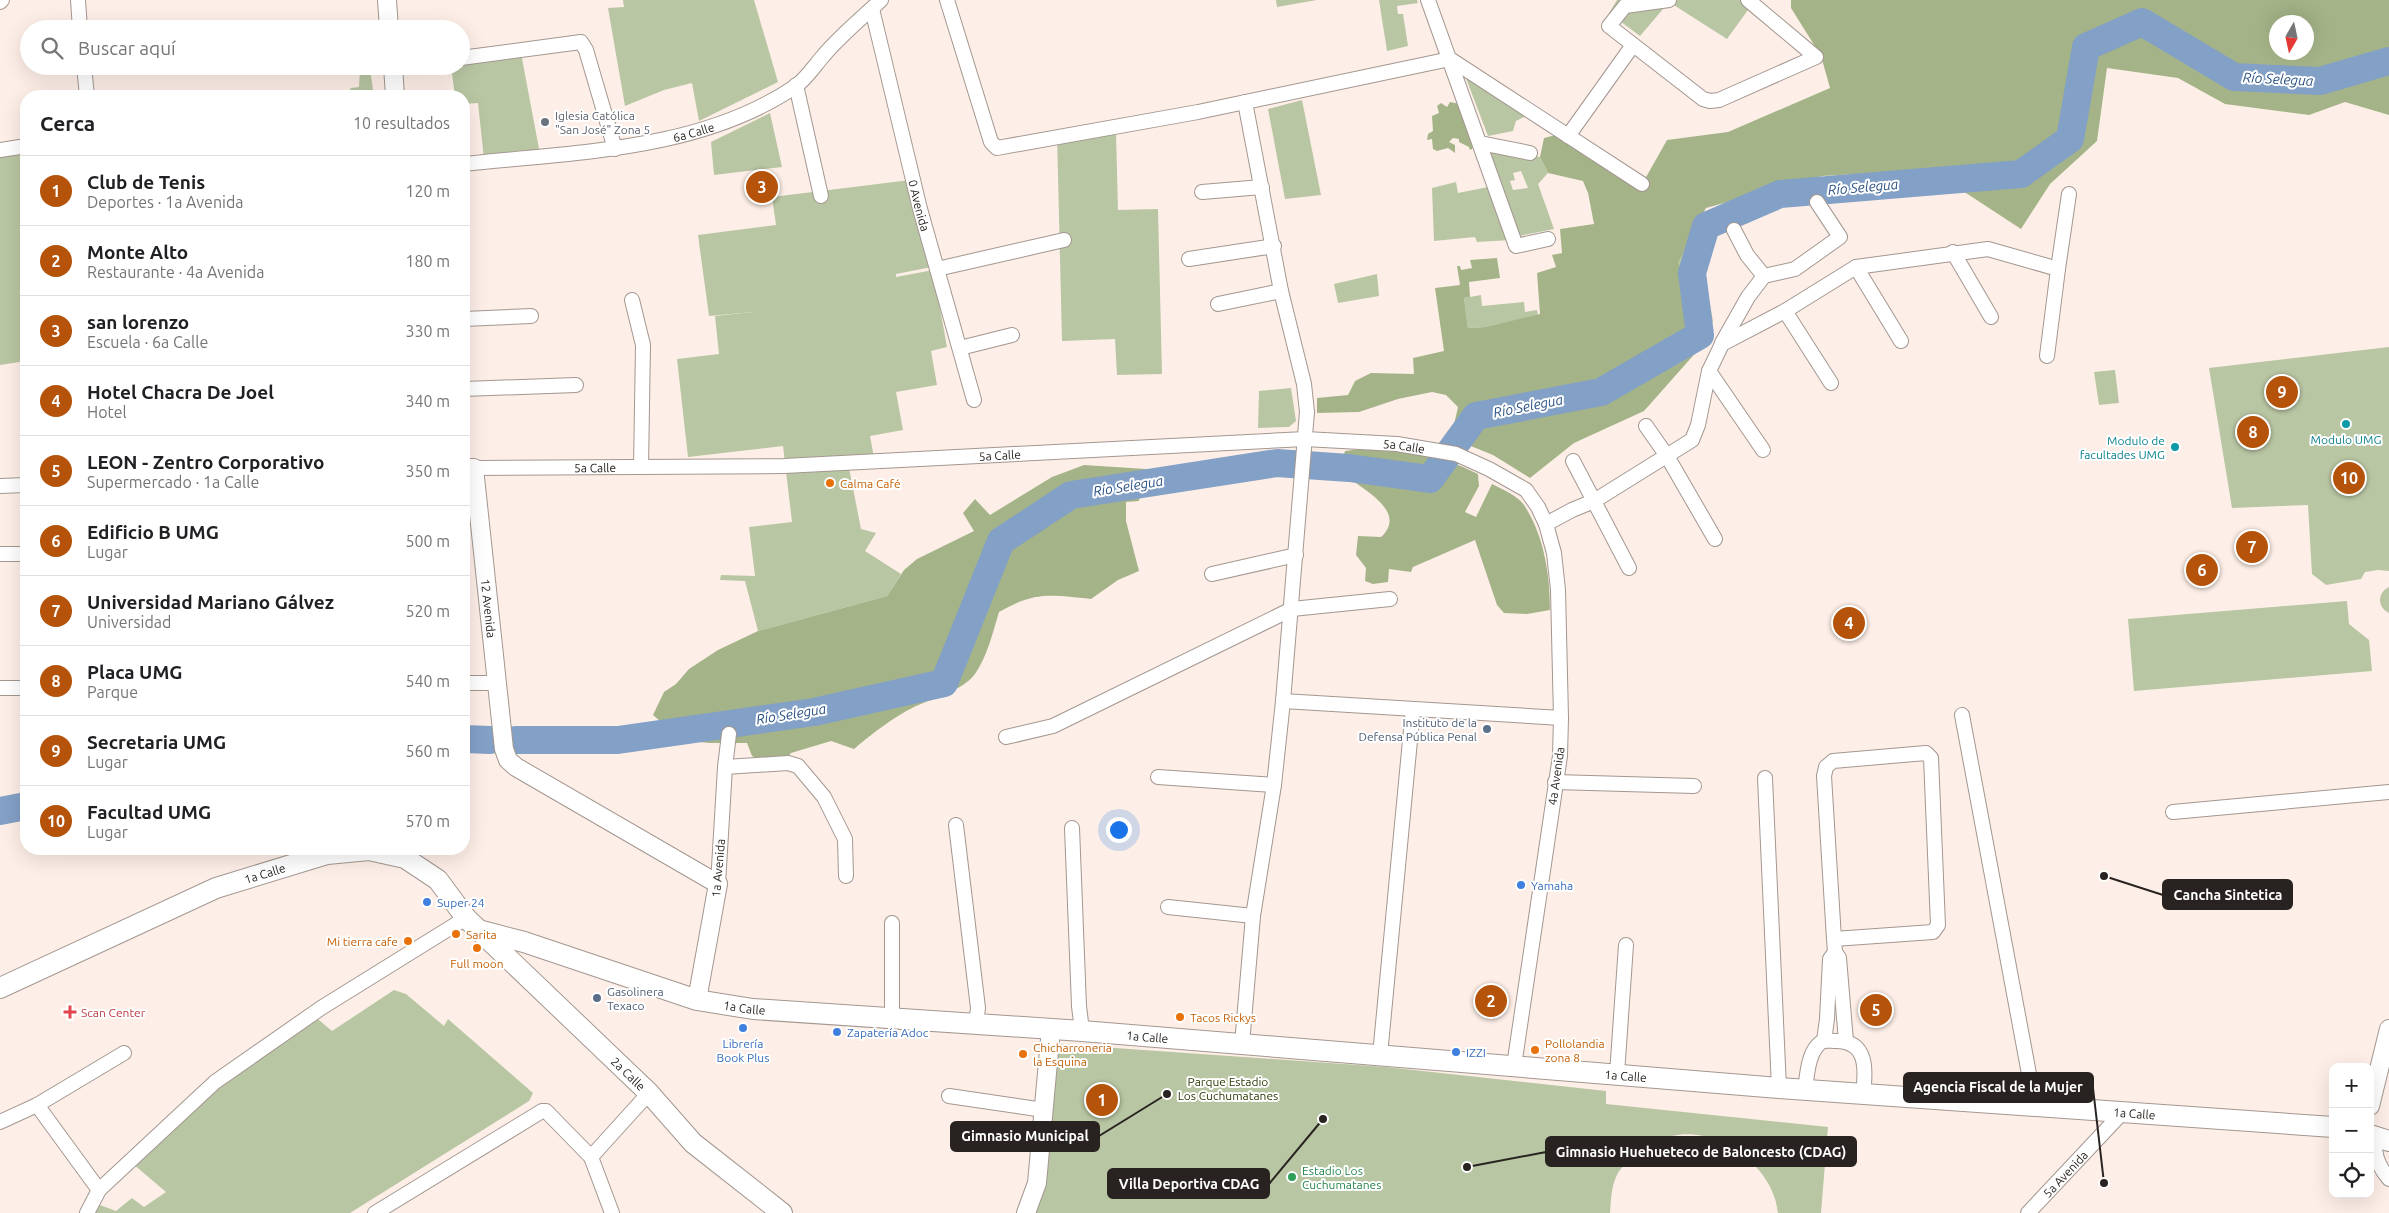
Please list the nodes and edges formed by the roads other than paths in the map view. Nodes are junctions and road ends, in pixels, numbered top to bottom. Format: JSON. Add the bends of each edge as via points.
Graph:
{"nodes":[{"id":1,"x":78,"y":0,"type":"edge"},
{"id":2,"x":387,"y":0,"type":"edge"},
{"id":3,"x":947,"y":0,"type":"edge"},
{"id":4,"x":1428,"y":0,"type":"edge"},
{"id":5,"x":1669,"y":0,"type":"edge"},
{"id":6,"x":1748,"y":0,"type":"edge"},
{"id":7,"x":876,"y":4,"type":"edge"},
{"id":8,"x":79,"y":20,"type":"edge"},
{"id":9,"x":388,"y":20,"type":"edge"},
{"id":10,"x":1634,"y":45,"type":"junction"},
{"id":11,"x":470,"y":57,"type":"edge"},
{"id":12,"x":1450,"y":59,"type":"junction"},
{"id":13,"x":85,"y":75,"type":"edge"},
{"id":14,"x":394,"y":75,"type":"edge"},
{"id":15,"x":796,"y":85,"type":"junction"},
{"id":16,"x":86,"y":90,"type":"edge"},
{"id":17,"x":395,"y":90,"type":"edge"},
{"id":18,"x":1245,"y":102,"type":"junction"},
{"id":19,"x":1568,"y":136,"type":"junction"},
{"id":20,"x":1480,"y":143,"type":"junction"},
{"id":21,"x":20,"y":147,"type":"edge"},
{"id":22,"x":614,"y":148,"type":"junction"},
{"id":23,"x":0,"y":150,"type":"edge"},
{"id":24,"x":1530,"y":153,"type":"dead end"},
{"id":25,"x":470,"y":163,"type":"edge"},
{"id":26,"x":1642,"y":184,"type":"dead end"},
{"id":27,"x":1262,"y":187,"type":"junction"},
{"id":28,"x":1202,"y":192,"type":"dead end"},
{"id":29,"x":2069,"y":194,"type":"dead end"},
{"id":30,"x":821,"y":196,"type":"dead end"},
{"id":31,"x":1816,"y":202,"type":"dead end"},
{"id":32,"x":1734,"y":230,"type":"dead end"},
{"id":33,"x":1064,"y":240,"type":"dead end"},
{"id":34,"x":1548,"y":240,"type":"dead end"},
{"id":35,"x":1274,"y":246,"type":"junction"},
{"id":36,"x":1953,"y":252,"type":"junction"},
{"id":37,"x":1188,"y":259,"type":"dead end"},
{"id":38,"x":1856,"y":267,"type":"junction"},
{"id":39,"x":937,"y":269,"type":"junction"},
{"id":40,"x":2058,"y":269,"type":"junction"},
{"id":41,"x":1764,"y":276,"type":"junction"},
{"id":42,"x":1281,"y":291,"type":"junction"},
{"id":43,"x":632,"y":300,"type":"dead end"},
{"id":44,"x":1218,"y":304,"type":"dead end"},
{"id":45,"x":1784,"y":311,"type":"junction"},
{"id":46,"x":530,"y":316,"type":"dead end"},
{"id":47,"x":1990,"y":317,"type":"dead end"},
{"id":48,"x":470,"y":319,"type":"edge"},
{"id":49,"x":1012,"y":335,"type":"dead end"},
{"id":50,"x":1901,"y":341,"type":"dead end"},
{"id":51,"x":1722,"y":344,"type":"junction"},
{"id":52,"x":960,"y":348,"type":"junction"},
{"id":53,"x":2048,"y":356,"type":"dead end"},
{"id":54,"x":1709,"y":371,"type":"junction"},
{"id":55,"x":1831,"y":383,"type":"dead end"},
{"id":56,"x":576,"y":385,"type":"dead end"},
{"id":57,"x":470,"y":389,"type":"edge"},
{"id":58,"x":974,"y":400,"type":"dead end"},
{"id":59,"x":1646,"y":426,"type":"dead end"},
{"id":60,"x":1305,"y":439,"type":"junction"},
{"id":61,"x":1763,"y":450,"type":"dead end"},
{"id":62,"x":1667,"y":456,"type":"junction"},
{"id":63,"x":1573,"y":461,"type":"dead end"},
{"id":64,"x":641,"y":467,"type":"junction"},
{"id":65,"x":470,"y":468,"type":"edge"},
{"id":66,"x":470,"y":476,"type":"edge"},
{"id":67,"x":20,"y":485,"type":"edge"},
{"id":68,"x":0,"y":486,"type":"edge"},
{"id":69,"x":1526,"y":490,"type":"joint"},
{"id":70,"x":1594,"y":501,"type":"junction"},
{"id":71,"x":1546,"y":524,"type":"junction"},
{"id":72,"x":1715,"y":539,"type":"dead end"},
{"id":73,"x":0,"y":554,"type":"edge"},
{"id":74,"x":20,"y":554,"type":"edge"},
{"id":75,"x":1296,"y":555,"type":"junction"},
{"id":76,"x":1630,"y":568,"type":"dead end"},
{"id":77,"x":1212,"y":574,"type":"dead end"},
{"id":78,"x":1390,"y":599,"type":"dead end"},
{"id":79,"x":1292,"y":609,"type":"junction"},
{"id":80,"x":470,"y":683,"type":"edge"},
{"id":81,"x":496,"y":683,"type":"junction"},
{"id":82,"x":0,"y":688,"type":"edge"},
{"id":83,"x":20,"y":688,"type":"edge"},
{"id":84,"x":1284,"y":701,"type":"junction"},
{"id":85,"x":1412,"y":709,"type":"junction"},
{"id":86,"x":1962,"y":715,"type":"dead end"},
{"id":87,"x":1561,"y":718,"type":"junction"},
{"id":88,"x":729,"y":734,"type":"dead end"},
{"id":89,"x":1006,"y":737,"type":"dead end"},
{"id":90,"x":725,"y":768,"type":"junction"},
{"id":91,"x":1158,"y":777,"type":"dead end"},
{"id":92,"x":1765,"y":778,"type":"dead end"},
{"id":93,"x":1556,"y":782,"type":"junction"},
{"id":94,"x":1274,"y":785,"type":"junction"},
{"id":95,"x":1694,"y":786,"type":"dead end"},
{"id":96,"x":2389,"y":792,"type":"edge"},
{"id":97,"x":2173,"y":812,"type":"dead end"},
{"id":98,"x":956,"y":825,"type":"dead end"},
{"id":99,"x":1072,"y":828,"type":"dead end"},
{"id":100,"x":324,"y":855,"type":"edge"},
{"id":101,"x":391,"y":855,"type":"edge"},
{"id":102,"x":846,"y":876,"type":"dead end"},
{"id":103,"x":718,"y":884,"type":"junction"},
{"id":104,"x":1168,"y":907,"type":"dead end"},
{"id":105,"x":1253,"y":916,"type":"junction"},
{"id":106,"x":892,"y":923,"type":"dead end"},
{"id":107,"x":472,"y":924,"type":"junction"},
{"id":108,"x":1626,"y":945,"type":"dead end"},
{"id":109,"x":1834,"y":945,"type":"junction"},
{"id":110,"x":0,"y":988,"type":"edge"},
{"id":111,"x":696,"y":1000,"type":"junction"},
{"id":112,"x":892,"y":1019,"type":"junction"},
{"id":113,"x":976,"y":1024,"type":"junction"},
{"id":114,"x":1052,"y":1029,"type":"junction"},
{"id":115,"x":2389,"y":1029,"type":"edge"},
{"id":116,"x":1082,"y":1031,"type":"junction"},
{"id":117,"x":1824,"y":1041,"type":"junction"},
{"id":118,"x":1846,"y":1041,"type":"junction"},
{"id":119,"x":1242,"y":1044,"type":"junction"},
{"id":120,"x":124,"y":1053,"type":"dead end"},
{"id":121,"x":1380,"y":1055,"type":"junction"},
{"id":122,"x":1514,"y":1066,"type":"junction"},
{"id":123,"x":1617,"y":1074,"type":"junction"},
{"id":124,"x":1779,"y":1088,"type":"junction"},
{"id":125,"x":1805,"y":1090,"type":"junction"},
{"id":126,"x":2374,"y":1090,"type":"edge"},
{"id":127,"x":649,"y":1093,"type":"junction"},
{"id":128,"x":1863,"y":1094,"type":"junction"},
{"id":129,"x":949,"y":1096,"type":"dead end"},
{"id":130,"x":36,"y":1105,"type":"junction"},
{"id":131,"x":2035,"y":1106,"type":"junction"},
{"id":132,"x":1044,"y":1110,"type":"junction"},
{"id":133,"x":2122,"y":1113,"type":"junction"},
{"id":134,"x":0,"y":1122,"type":"edge"},
{"id":135,"x":2329,"y":1127,"type":"edge"},
{"id":136,"x":2378,"y":1138,"type":"edge"},
{"id":137,"x":591,"y":1157,"type":"junction"},
{"id":138,"x":2389,"y":1179,"type":"edge"},
{"id":139,"x":99,"y":1190,"type":"junction"},
{"id":140,"x":87,"y":1213,"type":"edge"},
{"id":141,"x":375,"y":1213,"type":"edge"},
{"id":142,"x":612,"y":1213,"type":"edge"},
{"id":143,"x":782,"y":1213,"type":"edge"},
{"id":144,"x":1026,"y":1213,"type":"edge"},
{"id":145,"x":2028,"y":1213,"type":"edge"}],
"edges":[{"from":1,"to":8,"type":"street"},
{"from":2,"to":9,"type":"street"},
{"from":3,"to":18,"type":"street","via":[[990,142],[995,148]]},
{"from":4,"to":12,"type":"street"},
{"from":5,"to":10,"type":"street","via":[[1625,6],[1609,24]]},
{"from":6,"to":10,"type":"street","via":[[1816,58],[1710,101]]},
{"from":7,"to":15,"type":"street","name":"6a Calle"},
{"from":7,"to":39,"type":"street","name":"0 Avenida","via":[[920,209]]},
{"from":10,"to":19,"type":"street"},
{"from":11,"to":22,"type":"street","via":[[581,42]]},
{"from":12,"to":18,"type":"street"},
{"from":12,"to":19,"type":"street"},
{"from":12,"to":20,"type":"street"},
{"from":13,"to":16,"type":"street"},
{"from":14,"to":17,"type":"street"},
{"from":15,"to":22,"type":"street","name":"6a Calle","via":[[756,108],[705,127],[646,144]]},
{"from":15,"to":30,"type":"street"},
{"from":18,"to":27,"type":"street"},
{"from":19,"to":26,"type":"street"},
{"from":20,"to":24,"type":"street"},
{"from":20,"to":34,"type":"street","via":[[1516,246]]},
{"from":21,"to":23,"type":"street"},
{"from":22,"to":25,"type":"street","name":"6a Calle"},
{"from":27,"to":28,"type":"street"},
{"from":27,"to":35,"type":"street"},
{"from":29,"to":40,"type":"street"},
{"from":31,"to":41,"type":"street","via":[[1840,237],[1795,269]]},
{"from":32,"to":41,"type":"street","via":[[1747,255]]},
{"from":33,"to":39,"type":"street"},
{"from":35,"to":37,"type":"street"},
{"from":35,"to":42,"type":"street"},
{"from":36,"to":38,"type":"street"},
{"from":36,"to":40,"type":"street","via":[[1988,249]]},
{"from":36,"to":47,"type":"street"},
{"from":38,"to":45,"type":"street"},
{"from":38,"to":50,"type":"street"},
{"from":39,"to":52,"type":"street","name":"0 Avenida"},
{"from":40,"to":53,"type":"street"},
{"from":41,"to":51,"type":"street","via":[[1748,297]]},
{"from":42,"to":44,"type":"street"},
{"from":42,"to":60,"type":"street","via":[[1304,384]]},
{"from":43,"to":64,"type":"street","via":[[643,345]]},
{"from":45,"to":51,"type":"street"},
{"from":45,"to":55,"type":"street"},
{"from":46,"to":48,"type":"street"},
{"from":49,"to":52,"type":"street"},
{"from":51,"to":54,"type":"street"},
{"from":52,"to":58,"type":"street","name":"0 Avenida"},
{"from":54,"to":61,"type":"street"},
{"from":54,"to":62,"type":"street","via":[[1692,440]]},
{"from":56,"to":57,"type":"street"},
{"from":59,"to":62,"type":"street"},
{"from":60,"to":64,"type":"street","name":"5a Calle","via":[[784,466]]},
{"from":60,"to":69,"type":"street","name":"5a Calle","via":[[1427,448],[1456,454]]},
{"from":60,"to":75,"type":"street"},
{"from":62,"to":70,"type":"street"},
{"from":62,"to":72,"type":"street"},
{"from":63,"to":70,"type":"street"},
{"from":64,"to":65,"type":"street","name":"5a Calle"},
{"from":66,"to":81,"type":"street","name":"12 Avenida"},
{"from":67,"to":68,"type":"street"},
{"from":69,"to":71,"type":"street","name":"4a Avenida"},
{"from":70,"to":71,"type":"street"},
{"from":70,"to":76,"type":"street"},
{"from":71,"to":87,"type":"street","name":"4a Avenida","via":[[1556,570]]},
{"from":73,"to":74,"type":"street"},
{"from":75,"to":77,"type":"street"},
{"from":75,"to":79,"type":"street"},
{"from":78,"to":79,"type":"street"},
{"from":79,"to":84,"type":"street"},
{"from":79,"to":89,"type":"street","via":[[1053,726]]},
{"from":80,"to":81,"type":"street"},
{"from":81,"to":103,"type":"street","name":"12 Avenida","via":[[508,760]]},
{"from":82,"to":83,"type":"street"},
{"from":84,"to":85,"type":"street"},
{"from":84,"to":94,"type":"street"},
{"from":85,"to":87,"type":"street"},
{"from":85,"to":121,"type":"street"},
{"from":86,"to":131,"type":"street"},
{"from":87,"to":93,"type":"street","name":"4a Avenida"},
{"from":88,"to":90,"type":"street","name":"1a Avenida"},
{"from":90,"to":102,"type":"street","via":[[788,763],[798,766],[824,797],[845,839]]},
{"from":90,"to":103,"type":"street","name":"1a Avenida"},
{"from":91,"to":94,"type":"street"},
{"from":92,"to":124,"type":"street"},
{"from":93,"to":95,"type":"street"},
{"from":93,"to":122,"type":"street","name":"4a Avenida"},
{"from":94,"to":105,"type":"street"},
{"from":96,"to":97,"type":"street"},
{"from":98,"to":113,"type":"street","via":[[978,1008]]},
{"from":99,"to":116,"type":"street"},
{"from":100,"to":110,"type":"main road","name":"1a Calle","via":[[216,888]]},
{"from":101,"to":107,"type":"main road","name":"1a Calle","via":[[404,858],[438,880]]},
{"from":103,"to":111,"type":"street","name":"1a Avenida"},
{"from":104,"to":105,"type":"street"},
{"from":105,"to":119,"type":"street"},
{"from":106,"to":112,"type":"street"},
{"from":107,"to":111,"type":"main road","name":"1a Calle"},
{"from":107,"to":127,"type":"main road","name":"2a Calle"},
{"from":107,"to":139,"type":"street","via":[[321,1008],[214,1082]]},
{"from":108,"to":123,"type":"street"},
{"from":109,"to":109,"type":"street","via":[[1826,767],[1832,761],[1926,753],[1931,758],[1936,930]]},
{"from":109,"to":117,"type":"street","via":[[1830,959]]},
{"from":109,"to":118,"type":"street","via":[[1839,958]]},
{"from":111,"to":112,"type":"main road","name":"1a Calle","via":[[753,1009]]},
{"from":112,"to":113,"type":"main road","name":"1a Calle"},
{"from":113,"to":114,"type":"main road","name":"1a Calle"},
{"from":114,"to":116,"type":"main road","name":"1a Calle"},
{"from":114,"to":132,"type":"street"},
{"from":115,"to":126,"type":"street"},
{"from":116,"to":119,"type":"main road","name":"1a Calle"},
{"from":117,"to":118,"type":"street"},
{"from":117,"to":125,"type":"street","via":[[1812,1055]]},
{"from":118,"to":128,"type":"street","via":[[1854,1044],[1864,1060]]},
{"from":119,"to":121,"type":"main road","name":"1a Calle"},
{"from":120,"to":130,"type":"street"},
{"from":121,"to":122,"type":"main road","name":"1a Calle"},
{"from":122,"to":123,"type":"main road","name":"1a Calle"},
{"from":123,"to":124,"type":"main road","name":"1a Calle"},
{"from":124,"to":125,"type":"main road","name":"1a Calle"},
{"from":125,"to":128,"type":"main road","name":"1a Calle"},
{"from":127,"to":137,"type":"street"},
{"from":127,"to":143,"type":"main road","name":"2a Calle","via":[[693,1143]]},
{"from":128,"to":131,"type":"main road","name":"1a Calle"},
{"from":129,"to":132,"type":"street"},
{"from":130,"to":134,"type":"street"},
{"from":130,"to":139,"type":"street"},
{"from":131,"to":133,"type":"main road","name":"1a Calle"},
{"from":132,"to":144,"type":"street","via":[[1037,1183]]},
{"from":133,"to":135,"type":"main road","name":"1a Calle"},
{"from":133,"to":145,"type":"street","name":"5a Avenida"},
{"from":136,"to":138,"type":"street","via":[[2374,1153]]},
{"from":137,"to":141,"type":"street","via":[[546,1111],[542,1111]]},
{"from":137,"to":142,"type":"street"},
{"from":139,"to":140,"type":"street"}]}
